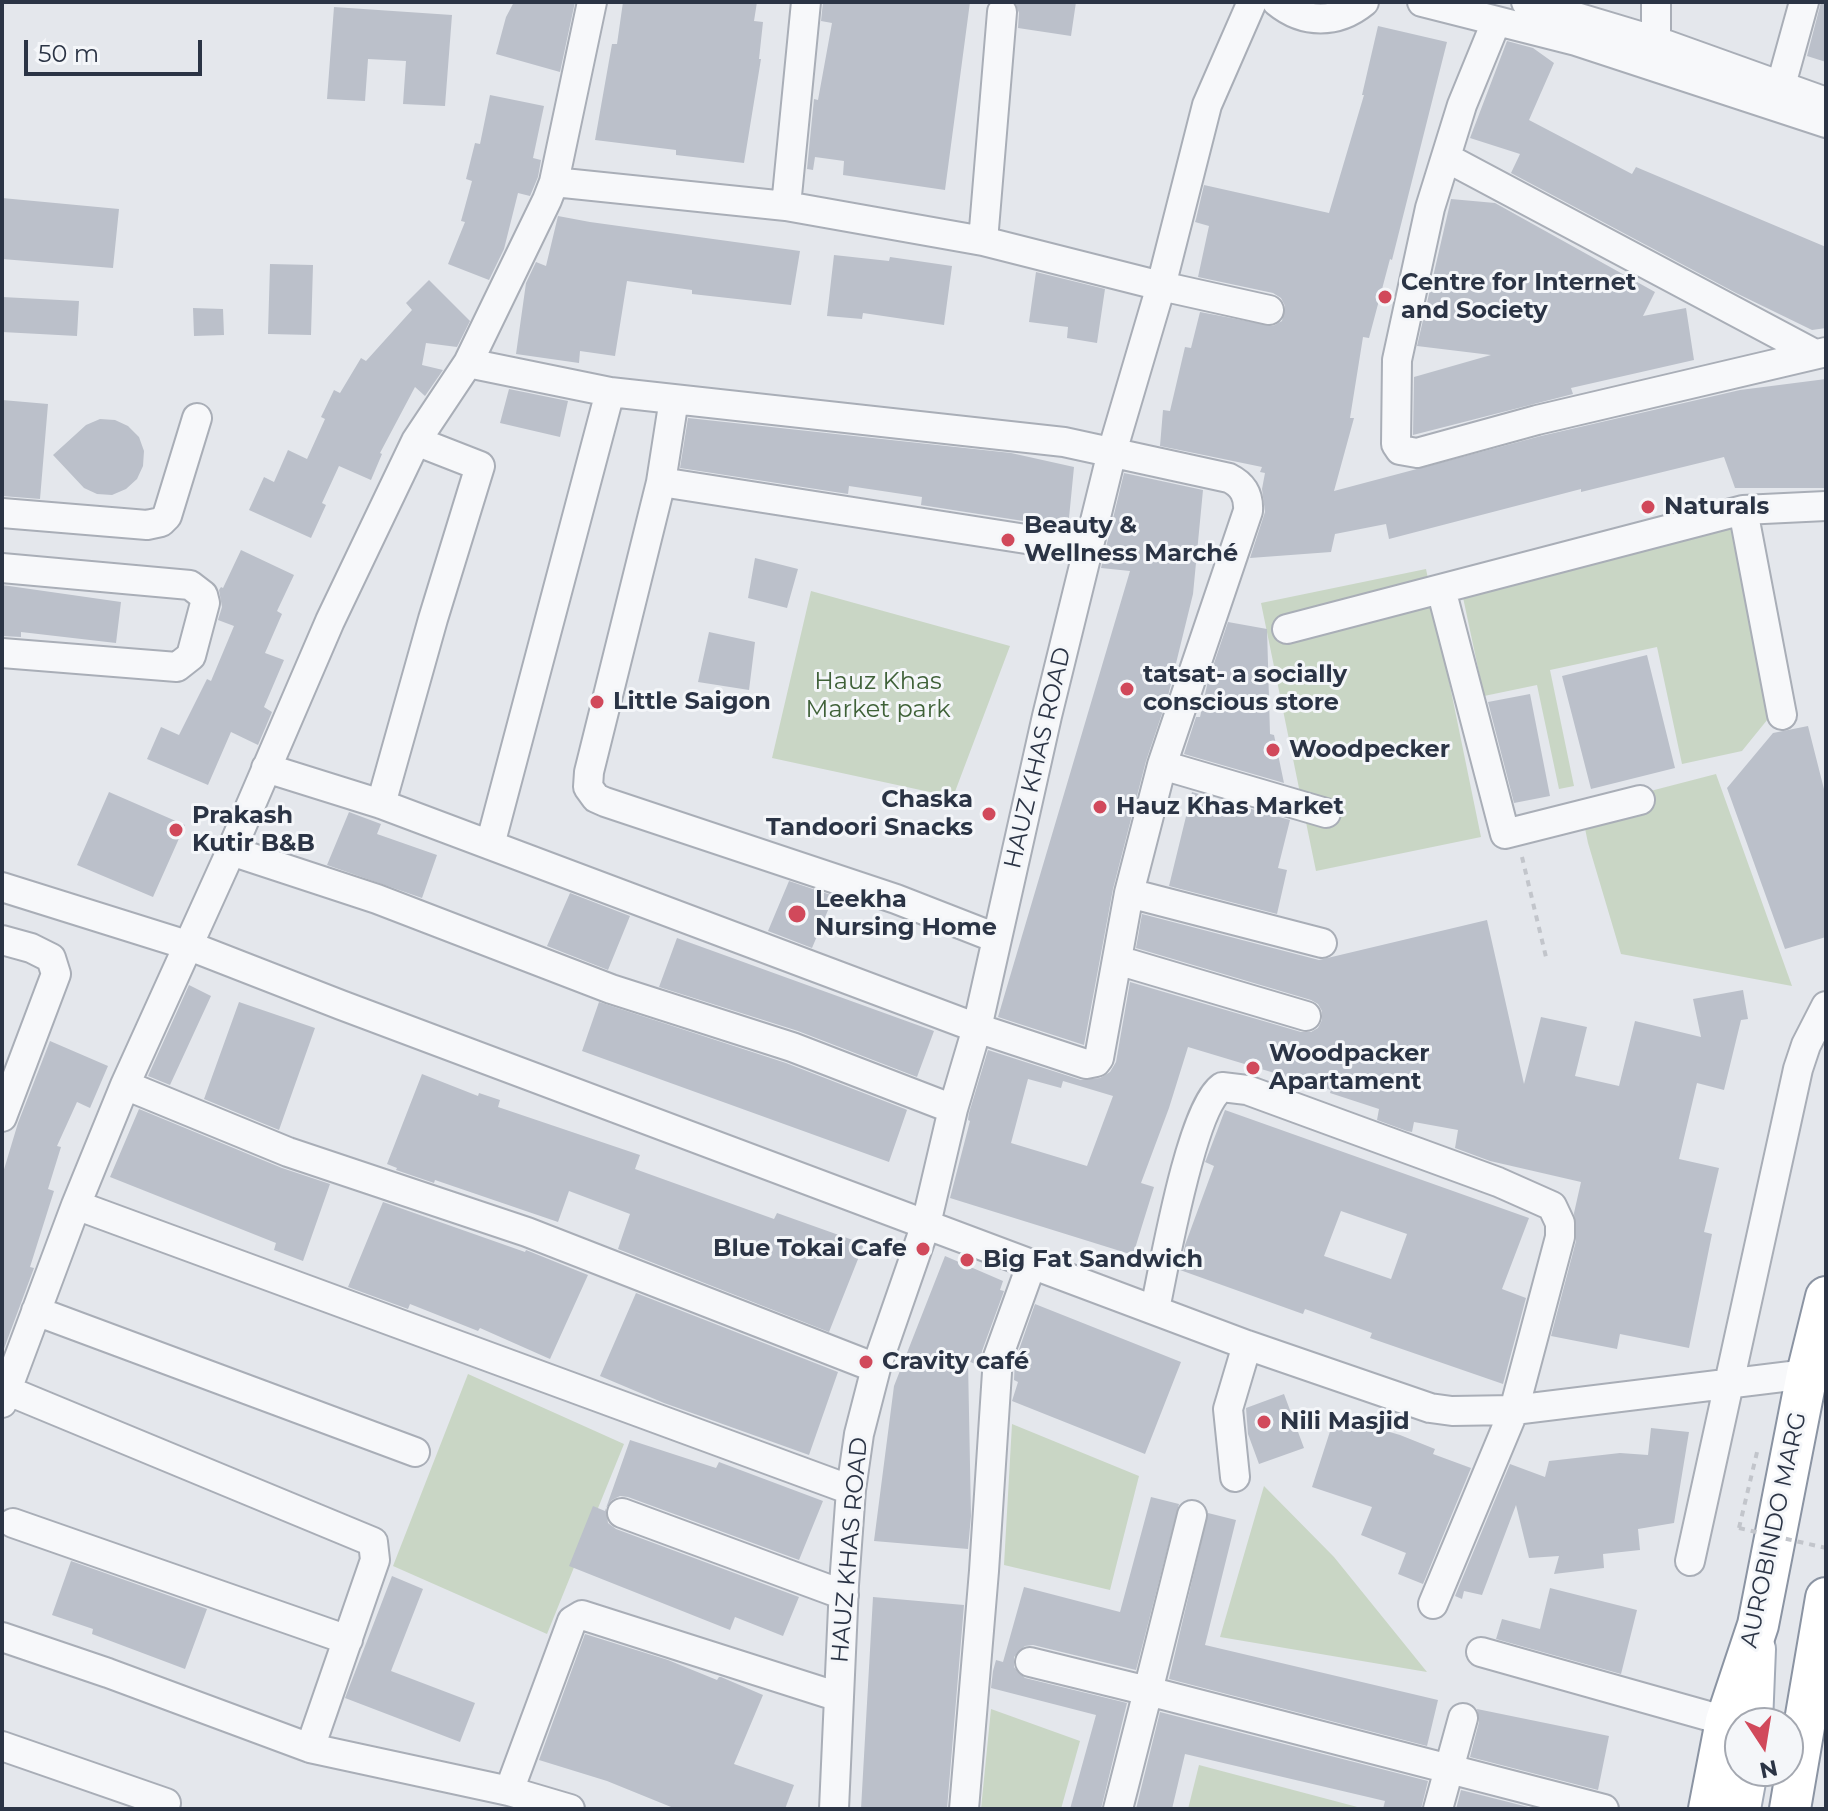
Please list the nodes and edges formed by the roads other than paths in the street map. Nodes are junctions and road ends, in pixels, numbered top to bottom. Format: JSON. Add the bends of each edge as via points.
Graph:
{"nodes":[{"id":1,"x":592,"y":2,"type":"edge"},
{"id":2,"x":806,"y":2,"type":"edge"},
{"id":3,"x":1252,"y":2,"type":"edge"},
{"id":4,"x":1277,"y":2,"type":"edge"},
{"id":5,"x":1364,"y":2,"type":"edge"},
{"id":6,"x":1422,"y":2,"type":"edge"},
{"id":7,"x":1526,"y":2,"type":"edge"},
{"id":8,"x":1656,"y":2,"type":"edge"},
{"id":9,"x":1804,"y":2,"type":"edge"},
{"id":10,"x":1002,"y":12,"type":"dead end"},
{"id":11,"x":1496,"y":22,"type":"junction"},
{"id":12,"x":1589,"y":33,"type":"junction"},
{"id":13,"x":1656,"y":41,"type":"junction"},
{"id":14,"x":1781,"y":85,"type":"junction"},
{"id":15,"x":1826,"y":102,"type":"edge"},
{"id":16,"x":1826,"y":123,"type":"edge"},
{"id":17,"x":1447,"y":158,"type":"junction"},
{"id":18,"x":554,"y":182,"type":"junction"},
{"id":19,"x":786,"y":206,"type":"junction"},
{"id":20,"x":983,"y":241,"type":"junction"},
{"id":21,"x":1161,"y":286,"type":"junction"},
{"id":22,"x":1269,"y":310,"type":"dead end"},
{"id":23,"x":1820,"y":353,"type":"edge"},
{"id":24,"x":468,"y":363,"type":"junction"},
{"id":25,"x":610,"y":392,"type":"junction"},
{"id":26,"x":674,"y":399,"type":"junction"},
{"id":27,"x":197,"y":418,"type":"dead end"},
{"id":28,"x":416,"y":441,"type":"junction"},
{"id":29,"x":1112,"y":452,"type":"junction"},
{"id":30,"x":661,"y":482,"type":"junction"},
{"id":31,"x":1826,"y":506,"type":"edge"},
{"id":32,"x":1743,"y":510,"type":"junction"},
{"id":33,"x":2,"y":513,"type":"edge"},
{"id":34,"x":1090,"y":549,"type":"junction"},
{"id":35,"x":2,"y":568,"type":"edge"},
{"id":36,"x":1441,"y":589,"type":"junction"},
{"id":37,"x":1287,"y":629,"type":"dead end"},
{"id":38,"x":2,"y":653,"type":"edge"},
{"id":39,"x":1782,"y":715,"type":"dead end"},
{"id":40,"x":1162,"y":765,"type":"junction"},
{"id":41,"x":266,"y":768,"type":"junction"},
{"id":42,"x":1640,"y":800,"type":"dead end"},
{"id":43,"x":381,"y":804,"type":"junction"},
{"id":44,"x":1326,"y":813,"type":"dead end"},
{"id":45,"x":490,"y":845,"type":"junction"},
{"id":46,"x":231,"y":851,"type":"junction"},
{"id":47,"x":2,"y":887,"type":"edge"},
{"id":48,"x":1129,"y":893,"type":"junction"},
{"id":49,"x":996,"y":938,"type":"junction"},
{"id":50,"x":2,"y":940,"type":"edge"},
{"id":51,"x":1322,"y":943,"type":"dead end"},
{"id":52,"x":187,"y":945,"type":"junction"},
{"id":53,"x":1117,"y":960,"type":"junction"},
{"id":54,"x":1826,"y":1006,"type":"edge"},
{"id":55,"x":1306,"y":1016,"type":"dead end"},
{"id":56,"x":977,"y":1028,"type":"junction"},
{"id":57,"x":125,"y":1085,"type":"junction"},
{"id":58,"x":953,"y":1109,"type":"junction"},
{"id":59,"x":2,"y":1116,"type":"edge"},
{"id":60,"x":76,"y":1205,"type":"junction"},
{"id":61,"x":926,"y":1224,"type":"junction"},
{"id":62,"x":1032,"y":1263,"type":"junction"},
{"id":63,"x":1826,"y":1297,"type":"edge"},
{"id":64,"x":1155,"y":1309,"type":"junction"},
{"id":65,"x":36,"y":1311,"type":"junction"},
{"id":66,"x":1247,"y":1345,"type":"junction"},
{"id":67,"x":876,"y":1368,"type":"junction"},
{"id":68,"x":1807,"y":1374,"type":"junction"},
{"id":69,"x":1727,"y":1384,"type":"junction"},
{"id":70,"x":4,"y":1397,"type":"edge"},
{"id":71,"x":1514,"y":1410,"type":"junction"},
{"id":72,"x":415,"y":1452,"type":"dead end"},
{"id":73,"x":1235,"y":1477,"type":"dead end"},
{"id":74,"x":851,"y":1490,"type":"junction"},
{"id":75,"x":622,"y":1513,"type":"dead end"},
{"id":76,"x":1192,"y":1515,"type":"dead end"},
{"id":77,"x":13,"y":1523,"type":"dead end"},
{"id":78,"x":1690,"y":1561,"type":"dead end"},
{"id":79,"x":844,"y":1595,"type":"junction"},
{"id":80,"x":1826,"y":1598,"type":"edge"},
{"id":81,"x":1433,"y":1604,"type":"dead end"},
{"id":82,"x":2,"y":1637,"type":"edge"},
{"id":83,"x":348,"y":1640,"type":"junction"},
{"id":84,"x":1481,"y":1652,"type":"dead end"},
{"id":85,"x":1030,"y":1662,"type":"dead end"},
{"id":86,"x":1148,"y":1691,"type":"junction"},
{"id":87,"x":839,"y":1697,"type":"junction"},
{"id":88,"x":1743,"y":1707,"type":"edge"},
{"id":89,"x":1463,"y":1718,"type":"dead end"},
{"id":90,"x":1724,"y":1718,"type":"edge"},
{"id":91,"x":2,"y":1746,"type":"edge"},
{"id":92,"x":310,"y":1748,"type":"junction"},
{"id":93,"x":1448,"y":1767,"type":"junction"},
{"id":94,"x":1724,"y":1767,"type":"edge"},
{"id":95,"x":1746,"y":1787,"type":"edge"},
{"id":96,"x":509,"y":1791,"type":"junction"},
{"id":97,"x":166,"y":1803,"type":"dead end"},
{"id":98,"x":570,"y":1809,"type":"edge"},
{"id":99,"x":834,"y":1809,"type":"edge"},
{"id":100,"x":964,"y":1809,"type":"edge"},
{"id":101,"x":1118,"y":1809,"type":"edge"},
{"id":102,"x":1438,"y":1809,"type":"edge"},
{"id":103,"x":1604,"y":1809,"type":"edge"},
{"id":104,"x":1709,"y":1809,"type":"edge"},
{"id":105,"x":1742,"y":1809,"type":"edge"},
{"id":106,"x":1790,"y":1809,"type":"edge"}],
"edges":[{"from":1,"to":18,"type":"street"},
{"from":2,"to":19,"type":"street"},
{"from":3,"to":21,"type":"street","name":"HAUZ KHAS ROAD","via":[[1207,105]]},
{"from":4,"to":5,"type":"street","via":[[1306,18],[1326,19],[1345,15]]},
{"from":6,"to":11,"type":"street"},
{"from":7,"to":12,"type":"street"},
{"from":8,"to":13,"type":"street"},
{"from":9,"to":14,"type":"street"},
{"from":10,"to":20,"type":"street"},
{"from":11,"to":12,"type":"street"},
{"from":11,"to":17,"type":"street"},
{"from":12,"to":13,"type":"street"},
{"from":12,"to":16,"type":"street"},
{"from":13,"to":14,"type":"street"},
{"from":14,"to":15,"type":"street"},
{"from":17,"to":23,"type":"street"},
{"from":17,"to":23,"type":"street","via":[[1430,208],[1397,360],[1396,444],[1407,454]]},
{"from":18,"to":19,"type":"street"},
{"from":18,"to":24,"type":"street"},
{"from":19,"to":20,"type":"street"},
{"from":20,"to":21,"type":"street"},
{"from":21,"to":22,"type":"street"},
{"from":21,"to":29,"type":"street","name":"HAUZ KHAS ROAD"},
{"from":24,"to":25,"type":"street"},
{"from":24,"to":28,"type":"street"},
{"from":25,"to":26,"type":"street"},
{"from":25,"to":45,"type":"street"},
{"from":26,"to":29,"type":"street","via":[[1064,442]]},
{"from":26,"to":30,"type":"street"},
{"from":27,"to":33,"type":"street","via":[[161,522]]},
{"from":28,"to":41,"type":"street"},
{"from":28,"to":43,"type":"street","via":[[480,466]]},
{"from":29,"to":34,"type":"street","name":"HAUZ KHAS ROAD"},
{"from":29,"to":40,"type":"street","via":[[1229,478],[1240,483],[1248,503]]},
{"from":30,"to":34,"type":"street"},
{"from":30,"to":49,"type":"street","via":[[589,772],[591,793]]},
{"from":31,"to":32,"type":"street"},
{"from":32,"to":36,"type":"street"},
{"from":32,"to":39,"type":"street"},
{"from":34,"to":49,"type":"street","name":"HAUZ KHAS ROAD"},
{"from":35,"to":38,"type":"street","via":[[190,585],[205,603],[191,656],[177,667]]},
{"from":36,"to":37,"type":"street"},
{"from":36,"to":42,"type":"street","via":[[1505,834]]},
{"from":40,"to":44,"type":"street"},
{"from":40,"to":48,"type":"street"},
{"from":41,"to":43,"type":"street"},
{"from":41,"to":46,"type":"street"},
{"from":43,"to":45,"type":"street"},
{"from":45,"to":56,"type":"street"},
{"from":46,"to":52,"type":"street"},
{"from":46,"to":58,"type":"street","via":[[377,899],[611,989],[792,1047]]},
{"from":47,"to":52,"type":"street"},
{"from":48,"to":51,"type":"street"},
{"from":48,"to":53,"type":"street"},
{"from":49,"to":56,"type":"street","name":"HAUZ KHAS ROAD"},
{"from":50,"to":59,"type":"street","via":[[51,958],[56,974]]},
{"from":52,"to":57,"type":"street"},
{"from":52,"to":61,"type":"street"},
{"from":53,"to":55,"type":"street"},
{"from":53,"to":56,"type":"street","via":[[1096,1062],[1086,1064]]},
{"from":54,"to":69,"type":"street","via":[[1798,1069]]},
{"from":56,"to":58,"type":"street","name":"HAUZ KHAS ROAD"},
{"from":57,"to":60,"type":"street"},
{"from":57,"to":67,"type":"street","via":[[288,1152],[527,1232]]},
{"from":58,"to":61,"type":"street","name":"HAUZ KHAS ROAD"},
{"from":60,"to":65,"type":"street"},
{"from":60,"to":74,"type":"street"},
{"from":61,"to":62,"type":"street"},
{"from":61,"to":67,"type":"street","name":"HAUZ KHAS ROAD"},
{"from":62,"to":64,"type":"street"},
{"from":62,"to":100,"type":"street","via":[[998,1357]]},
{"from":63,"to":68,"type":"highway","name":"AUROBINDO MARG"},
{"from":64,"to":66,"type":"street"},
{"from":64,"to":71,"type":"street","via":[[1187,1163],[1210,1100],[1222,1087],[1247,1090],[1552,1206],[1560,1237]]},
{"from":65,"to":70,"type":"street"},
{"from":65,"to":72,"type":"street"},
{"from":66,"to":71,"type":"street","via":[[1430,1408]]},
{"from":66,"to":73,"type":"street","via":[[1228,1409]]},
{"from":67,"to":74,"type":"street","name":"HAUZ KHAS ROAD"},
{"from":68,"to":69,"type":"street"},
{"from":68,"to":88,"type":"highway","name":"AUROBINDO MARG"},
{"from":69,"to":71,"type":"street"},
{"from":69,"to":78,"type":"street"},
{"from":70,"to":83,"type":"street","via":[[373,1542],[375,1560]]},
{"from":71,"to":81,"type":"street"},
{"from":74,"to":79,"type":"street","name":"HAUZ KHAS ROAD"},
{"from":75,"to":79,"type":"street"},
{"from":76,"to":86,"type":"street"},
{"from":77,"to":83,"type":"street"},
{"from":79,"to":87,"type":"street","name":"HAUZ KHAS ROAD"},
{"from":80,"to":106,"type":"highway"},
{"from":82,"to":92,"type":"street"},
{"from":83,"to":92,"type":"street"},
{"from":84,"to":90,"type":"street"},
{"from":85,"to":86,"type":"street"},
{"from":86,"to":93,"type":"street"},
{"from":86,"to":101,"type":"street"},
{"from":87,"to":96,"type":"street","via":[[582,1615],[572,1621]]},
{"from":87,"to":99,"type":"street","name":"HAUZ KHAS ROAD"},
{"from":89,"to":93,"type":"street"},
{"from":91,"to":97,"type":"street"},
{"from":92,"to":96,"type":"street"},
{"from":93,"to":102,"type":"street"},
{"from":93,"to":103,"type":"street"},
{"from":94,"to":104,"type":"highway","name":"AUROBINDO MARG"},
{"from":95,"to":105,"type":"main road"},
{"from":96,"to":98,"type":"street"}]}
